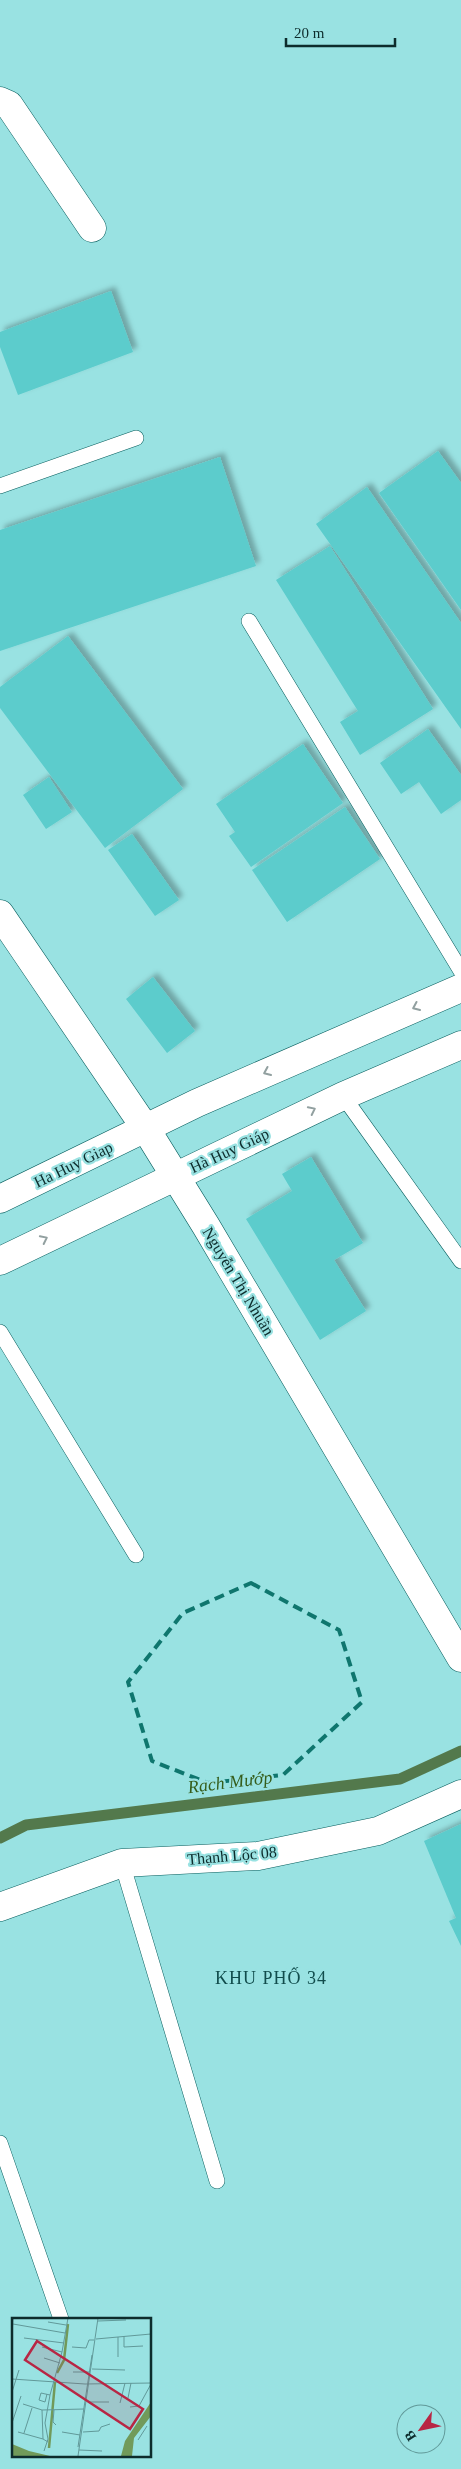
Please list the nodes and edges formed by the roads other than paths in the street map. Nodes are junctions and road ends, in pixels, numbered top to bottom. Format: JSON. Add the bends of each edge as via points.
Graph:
{"nodes":[{"id":1,"x":0,"y":101,"type":"edge"},
{"id":2,"x":92,"y":228,"type":"dead end"},
{"id":3,"x":136,"y":438,"type":"dead end"},
{"id":4,"x":0,"y":486,"type":"edge"},
{"id":5,"x":249,"y":621,"type":"dead end"},
{"id":6,"x":0,"y":914,"type":"edge"},
{"id":7,"x":461,"y":971,"type":"edge"},
{"id":8,"x":461,"y":988,"type":"edge"},
{"id":9,"x":461,"y":1045,"type":"edge"},
{"id":10,"x":343,"y":1096,"type":"junction"},
{"id":11,"x":146,"y":1129,"type":"junction"},
{"id":12,"x":173,"y":1176,"type":"junction"},
{"id":13,"x":0,"y":1199,"type":"edge"},
{"id":14,"x":0,"y":1261,"type":"edge"},
{"id":15,"x":461,"y":1261,"type":"edge"},
{"id":16,"x":0,"y":1332,"type":"edge"},
{"id":17,"x":136,"y":1555,"type":"dead end"},
{"id":18,"x":461,"y":1658,"type":"edge"},
{"id":19,"x":461,"y":1794,"type":"edge"},
{"id":20,"x":122,"y":1863,"type":"junction"},
{"id":21,"x":0,"y":1907,"type":"edge"},
{"id":22,"x":0,"y":2143,"type":"edge"},
{"id":23,"x":217,"y":2181,"type":"dead end"},
{"id":24,"x":61,"y":2318,"type":"edge"}],
"edges":[{"from":1,"to":2,"type":"street","via":[[9,105]]},
{"from":3,"to":4,"type":"lane"},
{"from":5,"to":7,"type":"lane"},
{"from":6,"to":11,"type":"street","name":"Nguyễn Thị Nhuần"},
{"from":8,"to":11,"type":"street","one_way":true,"via":[[197,1103]]},
{"from":9,"to":10,"type":"street","name":"Hà Huy Giáp"},
{"from":12,"to":10,"type":"street","name":"Hà Huy Giáp","one_way":true},
{"from":10,"to":15,"type":"lane"},
{"from":11,"to":12,"type":"street","name":"Nguyễn Thị Nhuần"},
{"from":11,"to":13,"type":"street","name":"Ha Huy Giap"},
{"from":14,"to":12,"type":"street","name":"Hà Huy Giáp","one_way":true},
{"from":12,"to":18,"type":"street","name":"Nguyễn Thị Nhuần","via":[[206,1226]]},
{"from":16,"to":17,"type":"lane"},
{"from":19,"to":20,"type":"street","name":"Thạnh Lộc 08","via":[[378,1831],[258,1856]]},
{"from":20,"to":21,"type":"street","name":"Thạnh Lộc 08"},
{"from":20,"to":23,"type":"lane"},
{"from":22,"to":24,"type":"lane"}]}
